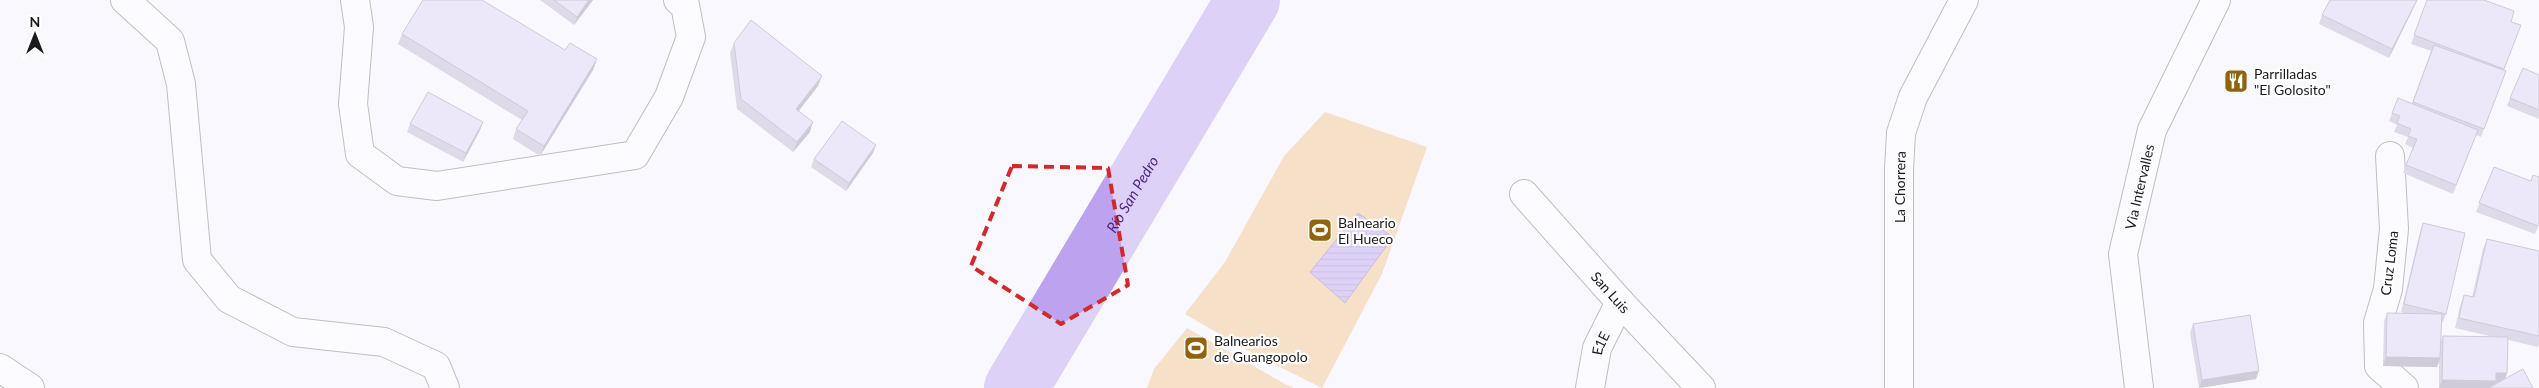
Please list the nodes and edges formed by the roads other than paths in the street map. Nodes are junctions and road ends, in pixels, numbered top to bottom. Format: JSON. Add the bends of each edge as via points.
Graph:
{"nodes":[{"id":1,"x":125,"y":0,"type":"edge"},
{"id":2,"x":355,"y":0,"type":"edge"},
{"id":3,"x":678,"y":0,"type":"edge"},
{"id":4,"x":1964,"y":0,"type":"edge"},
{"id":5,"x":2216,"y":0,"type":"edge"},
{"id":6,"x":2390,"y":156,"type":"dead end"},
{"id":7,"x":1524,"y":194,"type":"dead end"},
{"id":8,"x":1620,"y":302,"type":"junction"},
{"id":9,"x":0,"y":368,"type":"edge"},
{"id":10,"x":30,"y":388,"type":"edge"},
{"id":11,"x":445,"y":388,"type":"edge"},
{"id":12,"x":1590,"y":388,"type":"edge"},
{"id":13,"x":1701,"y":388,"type":"edge"},
{"id":14,"x":1899,"y":388,"type":"edge"},
{"id":15,"x":2139,"y":388,"type":"edge"},
{"id":16,"x":2404,"y":388,"type":"edge"}],
"edges":[{"from":1,"to":11,"type":"street","via":[[170,41],[181,84],[197,260],[229,299],[293,332],[384,342],[436,366]]},
{"from":2,"to":3,"type":"street","via":[[359,27],[353,104],[360,154],[397,181],[437,186],[635,155],[669,97],[691,37],[685,5]]},
{"from":4,"to":14,"type":"street","name":"La Chorrera","via":[[1913,97],[1902,133],[1898,169]]},
{"from":5,"to":15,"type":"street","name":"Vìa Intervalles","via":[[2152,130],[2123,254]]},
{"from":6,"to":16,"type":"street","name":"Cruz Loma","via":[[2394,229],[2388,289],[2378,323],[2379,366]]},
{"from":7,"to":8,"type":"street","name":"San Luis"},
{"from":8,"to":12,"type":"street","name":"E1E","via":[[1597,348]]},
{"from":8,"to":13,"type":"street","name":"San Luis"},
{"from":9,"to":10,"type":"street"}]}
